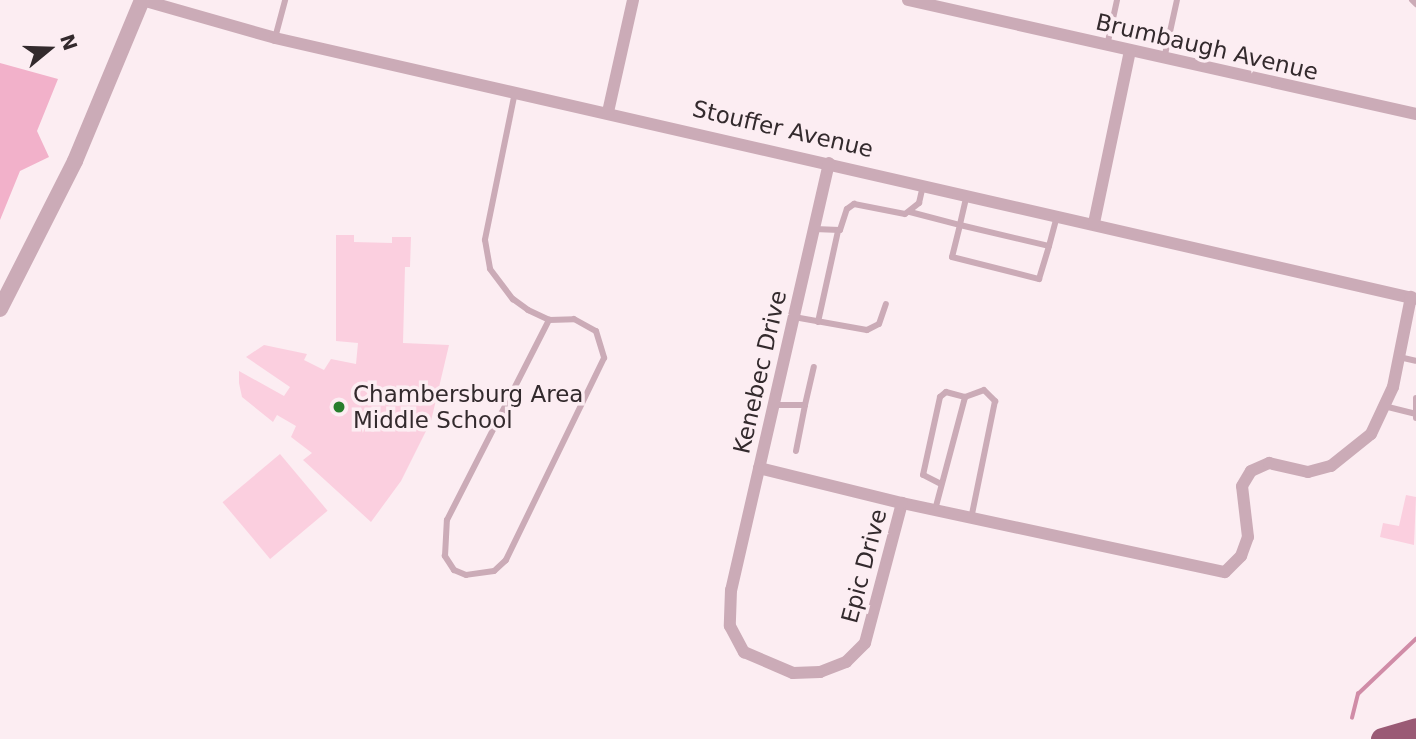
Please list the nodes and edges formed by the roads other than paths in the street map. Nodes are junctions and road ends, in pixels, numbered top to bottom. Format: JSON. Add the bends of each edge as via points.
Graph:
{"nodes":[{"id":1,"x":142,"y":0,"type":"edge"},
{"id":2,"x":285,"y":0,"type":"edge"},
{"id":3,"x":633,"y":0,"type":"edge"},
{"id":4,"x":908,"y":0,"type":"edge"},
{"id":5,"x":1117,"y":0,"type":"edge"},
{"id":6,"x":1177,"y":0,"type":"edge"},
{"id":7,"x":1412,"y":0,"type":"edge"},
{"id":8,"x":1416,"y":4,"type":"edge"},
{"id":9,"x":275,"y":38,"type":"junction"},
{"id":10,"x":1107,"y":46,"type":"junction"},
{"id":11,"x":1130,"y":51,"type":"junction"},
{"id":12,"x":1164,"y":59,"type":"junction"},
{"id":13,"x":515,"y":92,"type":"junction"},
{"id":14,"x":608,"y":113,"type":"junction"},
{"id":15,"x":1416,"y":114,"type":"edge"},
{"id":16,"x":829,"y":163,"type":"junction"},
{"id":17,"x":923,"y":184,"type":"junction"},
{"id":18,"x":967,"y":194,"type":"junction"},
{"id":19,"x":910,"y":212,"type":"junction"},
{"id":20,"x":1058,"y":215,"type":"junction"},
{"id":21,"x":1094,"y":223,"type":"junction"},
{"id":22,"x":960,"y":225,"type":"junction"},
{"id":23,"x":814,"y":229,"type":"junction"},
{"id":24,"x":838,"y":231,"type":"junction"},
{"id":25,"x":1049,"y":246,"type":"junction"},
{"id":26,"x":1414,"y":298,"type":"edge"},
{"id":27,"x":886,"y":303,"type":"dead end"},
{"id":28,"x":0,"y":309,"type":"edge"},
{"id":29,"x":794,"y":317,"type":"junction"},
{"id":30,"x":549,"y":320,"type":"junction"},
{"id":31,"x":818,"y":322,"type":"junction"},
{"id":32,"x":1399,"y":357,"type":"junction"},
{"id":33,"x":1416,"y":361,"type":"edge"},
{"id":34,"x":814,"y":367,"type":"dead end"},
{"id":35,"x":965,"y":397,"type":"junction"},
{"id":36,"x":1416,"y":398,"type":"edge"},
{"id":37,"x":774,"y":405,"type":"junction"},
{"id":38,"x":805,"y":405,"type":"junction"},
{"id":39,"x":1384,"y":406,"type":"junction"},
{"id":40,"x":1414,"y":416,"type":"edge"},
{"id":41,"x":796,"y":451,"type":"dead end"},
{"id":42,"x":760,"y":468,"type":"junction"},
{"id":43,"x":941,"y":484,"type":"junction"},
{"id":44,"x":902,"y":503,"type":"junction"},
{"id":45,"x":935,"y":511,"type":"junction"},
{"id":46,"x":970,"y":521,"type":"junction"},
{"id":47,"x":731,"y":590,"type":"joint"},
{"id":48,"x":1416,"y":729,"type":"edge"},
{"id":49,"x":1382,"y":739,"type":"edge"}],
"edges":[{"from":1,"to":9,"type":"street","name":"Stouffer Avenue"},
{"from":1,"to":28,"type":"street","via":[[75,161]]},
{"from":2,"to":9,"type":"lane"},
{"from":3,"to":14,"type":"street"},
{"from":4,"to":10,"type":"street","name":"Brumbaugh Avenue"},
{"from":5,"to":10,"type":"lane"},
{"from":6,"to":12,"type":"lane"},
{"from":7,"to":8,"type":"lane"},
{"from":9,"to":13,"type":"street","name":"Stouffer Avenue"},
{"from":10,"to":11,"type":"street","name":"Brumbaugh Avenue"},
{"from":11,"to":12,"type":"street","name":"Brumbaugh Avenue"},
{"from":11,"to":21,"type":"street"},
{"from":12,"to":15,"type":"street","name":"Brumbaugh Avenue"},
{"from":13,"to":14,"type":"street","name":"Stouffer Avenue"},
{"from":13,"to":30,"type":"lane","via":[[485,255],[513,299]]},
{"from":14,"to":16,"type":"street","name":"Stouffer Avenue"},
{"from":16,"to":17,"type":"street","name":"Stouffer Avenue"},
{"from":16,"to":23,"type":"street","name":"Kenebec Drive"},
{"from":17,"to":18,"type":"street","name":"Stouffer Avenue"},
{"from":17,"to":19,"type":"lane","via":[[919,203]]},
{"from":18,"to":20,"type":"street","name":"Stouffer Avenue"},
{"from":18,"to":22,"type":"lane"},
{"from":19,"to":22,"type":"lane"},
{"from":19,"to":24,"type":"lane","via":[[854,204]]},
{"from":20,"to":21,"type":"street","name":"Stouffer Avenue"},
{"from":20,"to":25,"type":"lane"},
{"from":21,"to":26,"type":"street","name":"Stouffer Avenue"},
{"from":22,"to":25,"type":"lane"},
{"from":22,"to":25,"type":"lane","via":[[953,257],[1039,279]]},
{"from":23,"to":24,"type":"lane"},
{"from":23,"to":29,"type":"street","name":"Kenebec Drive"},
{"from":24,"to":31,"type":"lane"},
{"from":26,"to":32,"type":"street"},
{"from":27,"to":31,"type":"lane","via":[[879,324],[867,330]]},
{"from":29,"to":31,"type":"lane"},
{"from":29,"to":37,"type":"street","name":"Kenebec Drive"},
{"from":30,"to":30,"type":"lane","via":[[574,319],[596,331],[603,345],[601,372],[506,560],[494,571],[466,575],[454,570],[445,556],[447,520]]},
{"from":32,"to":33,"type":"lane"},
{"from":32,"to":39,"type":"street"},
{"from":34,"to":38,"type":"lane"},
{"from":35,"to":43,"type":"lane"},
{"from":35,"to":43,"type":"lane","via":[[946,392],[940,397],[923,475]]},
{"from":35,"to":46,"type":"lane","via":[[977,389],[992,393],[995,401]]},
{"from":36,"to":40,"type":"lane"},
{"from":37,"to":38,"type":"lane"},
{"from":37,"to":42,"type":"street","name":"Kenebec Drive"},
{"from":38,"to":41,"type":"lane"},
{"from":39,"to":40,"type":"lane"},
{"from":39,"to":46,"type":"street","name":"Epic Drive","via":[[1371,434],[1331,466],[1308,472],[1269,463],[1251,471],[1242,486],[1248,537],[1241,556],[1225,572]]},
{"from":42,"to":44,"type":"street"},
{"from":42,"to":47,"type":"street","name":"Kenebec Drive"},
{"from":43,"to":45,"type":"lane"},
{"from":44,"to":45,"type":"street","name":"Epic Drive"},
{"from":44,"to":47,"type":"street","name":"Epic Drive","via":[[865,643],[846,662],[820,672],[793,673],[744,652],[730,626]]},
{"from":45,"to":46,"type":"street","name":"Epic Drive"},
{"from":48,"to":49,"type":"highway"}]}
